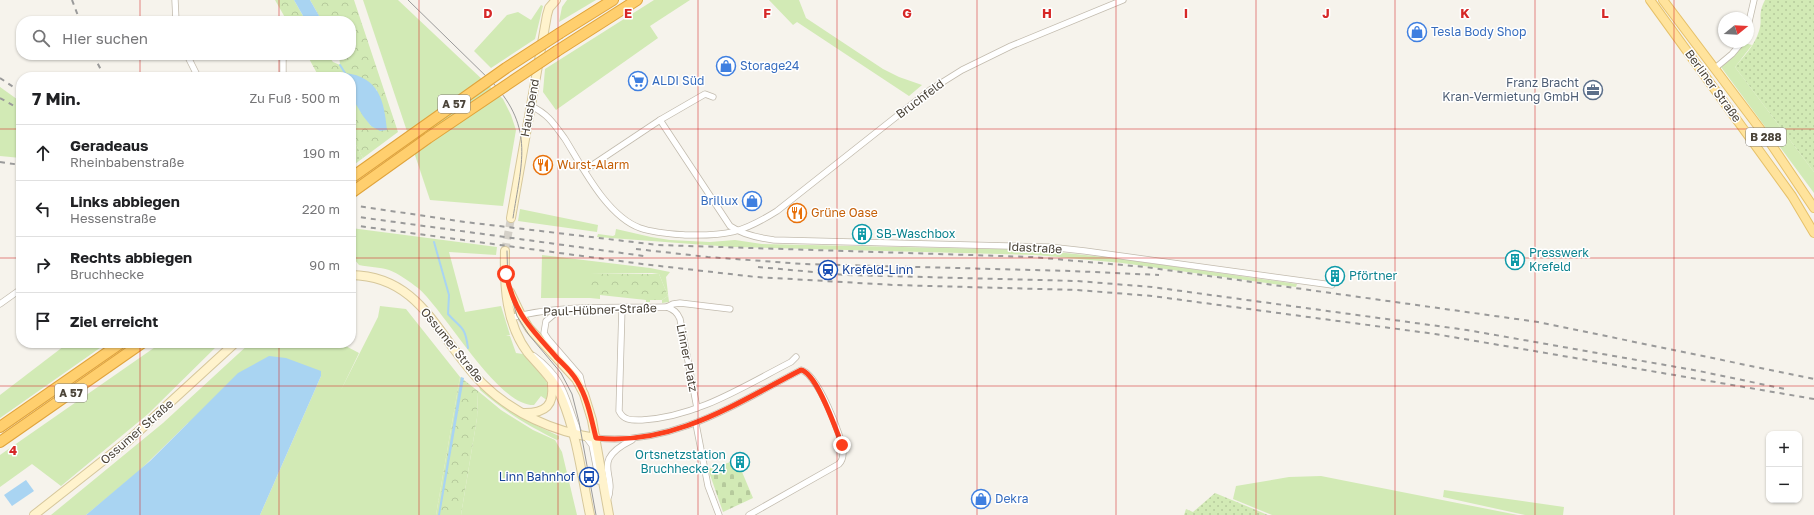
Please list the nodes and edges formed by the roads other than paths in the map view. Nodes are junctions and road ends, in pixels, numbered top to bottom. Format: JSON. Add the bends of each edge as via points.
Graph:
{"nodes":[{"id":1,"x":175,"y":0,"type":"edge"},
{"id":2,"x":556,"y":0,"type":"edge"},
{"id":3,"x":613,"y":0,"type":"edge"},
{"id":4,"x":638,"y":0,"type":"edge"},
{"id":5,"x":1123,"y":0,"type":"edge"},
{"id":6,"x":1650,"y":0,"type":"edge"},
{"id":7,"x":1663,"y":0,"type":"edge"},
{"id":8,"x":1754,"y":0,"type":"edge"},
{"id":9,"x":1751,"y":12,"type":"edge"},
{"id":10,"x":176,"y":16,"type":"edge"},
{"id":11,"x":1737,"y":48,"type":"edge"},
{"id":12,"x":190,"y":60,"type":"edge"},
{"id":13,"x":283,"y":60,"type":"edge"},
{"id":14,"x":1714,"y":69,"type":"junction"},
{"id":15,"x":196,"y":72,"type":"edge"},
{"id":16,"x":283,"y":72,"type":"edge"},
{"id":17,"x":713,"y":97,"type":"dead end"},
{"id":18,"x":531,"y":106,"type":"junction"},
{"id":19,"x":660,"y":120,"type":"junction"},
{"id":20,"x":585,"y":170,"type":"junction"},
{"id":21,"x":356,"y":174,"type":"edge"},
{"id":22,"x":356,"y":189,"type":"edge"},
{"id":23,"x":1814,"y":208,"type":"edge"},
{"id":24,"x":511,"y":218,"type":"tunnel mouth"},
{"id":25,"x":738,"y":232,"type":"junction"},
{"id":26,"x":1814,"y":233,"type":"edge"},
{"id":27,"x":505,"y":251,"type":"tunnel mouth"},
{"id":28,"x":506,"y":274,"type":"junction"},
{"id":29,"x":356,"y":275,"type":"edge"},
{"id":30,"x":1332,"y":285,"type":"dead end"},
{"id":31,"x":16,"y":292,"type":"edge"},
{"id":32,"x":0,"y":304,"type":"edge"},
{"id":33,"x":622,"y":307,"type":"junction"},
{"id":34,"x":667,"y":308,"type":"junction"},
{"id":35,"x":730,"y":309,"type":"dead end"},
{"id":36,"x":559,"y":310,"type":"junction"},
{"id":37,"x":521,"y":315,"type":"junction"},
{"id":38,"x":510,"y":318,"type":"junction"},
{"id":39,"x":114,"y":348,"type":"edge"},
{"id":40,"x":135,"y":348,"type":"edge"},
{"id":41,"x":230,"y":348,"type":"edge"},
{"id":42,"x":526,"y":350,"type":"junction"},
{"id":43,"x":796,"y":357,"type":"dead end"},
{"id":44,"x":552,"y":381,"type":"junction"},
{"id":45,"x":583,"y":391,"type":"junction"},
{"id":46,"x":697,"y":408,"type":"junction"},
{"id":47,"x":522,"y":413,"type":"junction"},
{"id":48,"x":696,"y":424,"type":"junction"},
{"id":49,"x":0,"y":427,"type":"edge"},
{"id":50,"x":579,"y":436,"type":"junction"},
{"id":51,"x":596,"y":438,"type":"junction"},
{"id":52,"x":634,"y":439,"type":"junction"},
{"id":53,"x":0,"y":442,"type":"edge"},
{"id":54,"x":607,"y":501,"type":"junction"},
{"id":55,"x":34,"y":515,"type":"edge"},
{"id":56,"x":590,"y":515,"type":"edge"},
{"id":57,"x":605,"y":515,"type":"edge"},
{"id":58,"x":609,"y":515,"type":"edge"},
{"id":59,"x":719,"y":515,"type":"edge"},
{"id":60,"x":749,"y":515,"type":"edge"}],
"edges":[{"from":1,"to":10,"type":"street"},
{"from":2,"to":18,"type":"main road","name":"Hausbend","via":[[547,15]]},
{"from":3,"to":21,"type":"highway","number":"A 57","bridge":true,"via":[[506,68]]},
{"from":4,"to":22,"type":"highway","number":"A 57","bridge":true,"via":[[557,50]]},
{"from":5,"to":25,"type":"street","name":"Bruchfeld","via":[[1011,46],[952,75],[777,211]]},
{"from":6,"to":26,"type":"main road","name":"Berliner Straße","number":"B 288","via":[[1788,190]]},
{"from":7,"to":14,"type":"main road","name":"Berliner Straße","number":"B 288"},
{"from":8,"to":9,"type":"street"},
{"from":11,"to":14,"type":"street"},
{"from":12,"to":15,"type":"street"},
{"from":13,"to":16,"type":"street"},
{"from":14,"to":23,"type":"main road","name":"Berliner Straße","number":"B 288","via":[[1767,138]]},
{"from":17,"to":19,"type":"street","via":[[705,94]]},
{"from":18,"to":20,"type":"street","name":"Bruchfeld","via":[[542,111],[554,123]]},
{"from":18,"to":24,"type":"main road","name":"Hausbend"},
{"from":19,"to":20,"type":"street"},
{"from":19,"to":25,"type":"street","via":[[730,226]]},
{"from":20,"to":25,"type":"street","name":"Bruchfeld","via":[[616,212],[640,228],[676,234],[716,235]]},
{"from":25,"to":30,"type":"street","name":"Idastraße","via":[[774,240],[1056,248]]},
{"from":27,"to":28,"type":"main road"},
{"from":28,"to":37,"type":"main road","via":[[509,290]]},
{"from":28,"to":38,"type":"main road"},
{"from":29,"to":47,"type":"main road","name":"Ossumer Straße","via":[[372,277],[409,294],[423,306],[478,378],[499,398]]},
{"from":31,"to":32,"type":"street"},
{"from":33,"to":34,"type":"street","name":"Paul-Hübner-Straße"},
{"from":33,"to":36,"type":"street","name":"Paul-Hübner-Straße"},
{"from":33,"to":46,"type":"street","name":"Linner Platz","via":[[619,411],[621,416],[633,420],[664,418]]},
{"from":34,"to":35,"type":"street","via":[[680,303]]},
{"from":34,"to":46,"type":"street","name":"Linner Platz","via":[[673,309],[680,319]]},
{"from":36,"to":37,"type":"street","name":"Paul-Hübner-Straße"},
{"from":36,"to":45,"type":"street","via":[[546,321],[544,333],[580,376]]},
{"from":37,"to":38,"type":"street","name":"Paul-Hübner-Straße"},
{"from":37,"to":45,"type":"main road","via":[[529,328],[576,379]]},
{"from":38,"to":42,"type":"main road"},
{"from":39,"to":49,"type":"highway","number":"A 57"},
{"from":40,"to":53,"type":"highway","number":"A 57"},
{"from":41,"to":55,"type":"main road","name":"Ossumer Straße","via":[[128,441]]},
{"from":42,"to":44,"type":"main road"},
{"from":42,"to":50,"type":"street","via":[[555,374],[563,388]]},
{"from":43,"to":46,"type":"street","name":"Linner Platz","via":[[791,362]]},
{"from":44,"to":47,"type":"main road","via":[[552,395],[545,409],[538,413]]},
{"from":44,"to":50,"type":"main road"},
{"from":45,"to":51,"type":"main road"},
{"from":47,"to":50,"type":"main road","name":"Ossumer Straße"},
{"from":48,"to":52,"type":"street"},
{"from":48,"to":59,"type":"street","via":[[708,486]]},
{"from":48,"to":60,"type":"street","via":[[801,370],[811,377],[830,413],[842,445],[842,460]]},
{"from":50,"to":51,"type":"main road","name":"Ossumer Straße"},
{"from":50,"to":56,"type":"main road"},
{"from":50,"to":57,"type":"street","via":[[592,445]]},
{"from":51,"to":52,"type":"street"},
{"from":51,"to":54,"type":"main road"},
{"from":52,"to":54,"type":"street","via":[[611,456],[606,469],[610,493]]},
{"from":54,"to":58,"type":"main road"}]}
